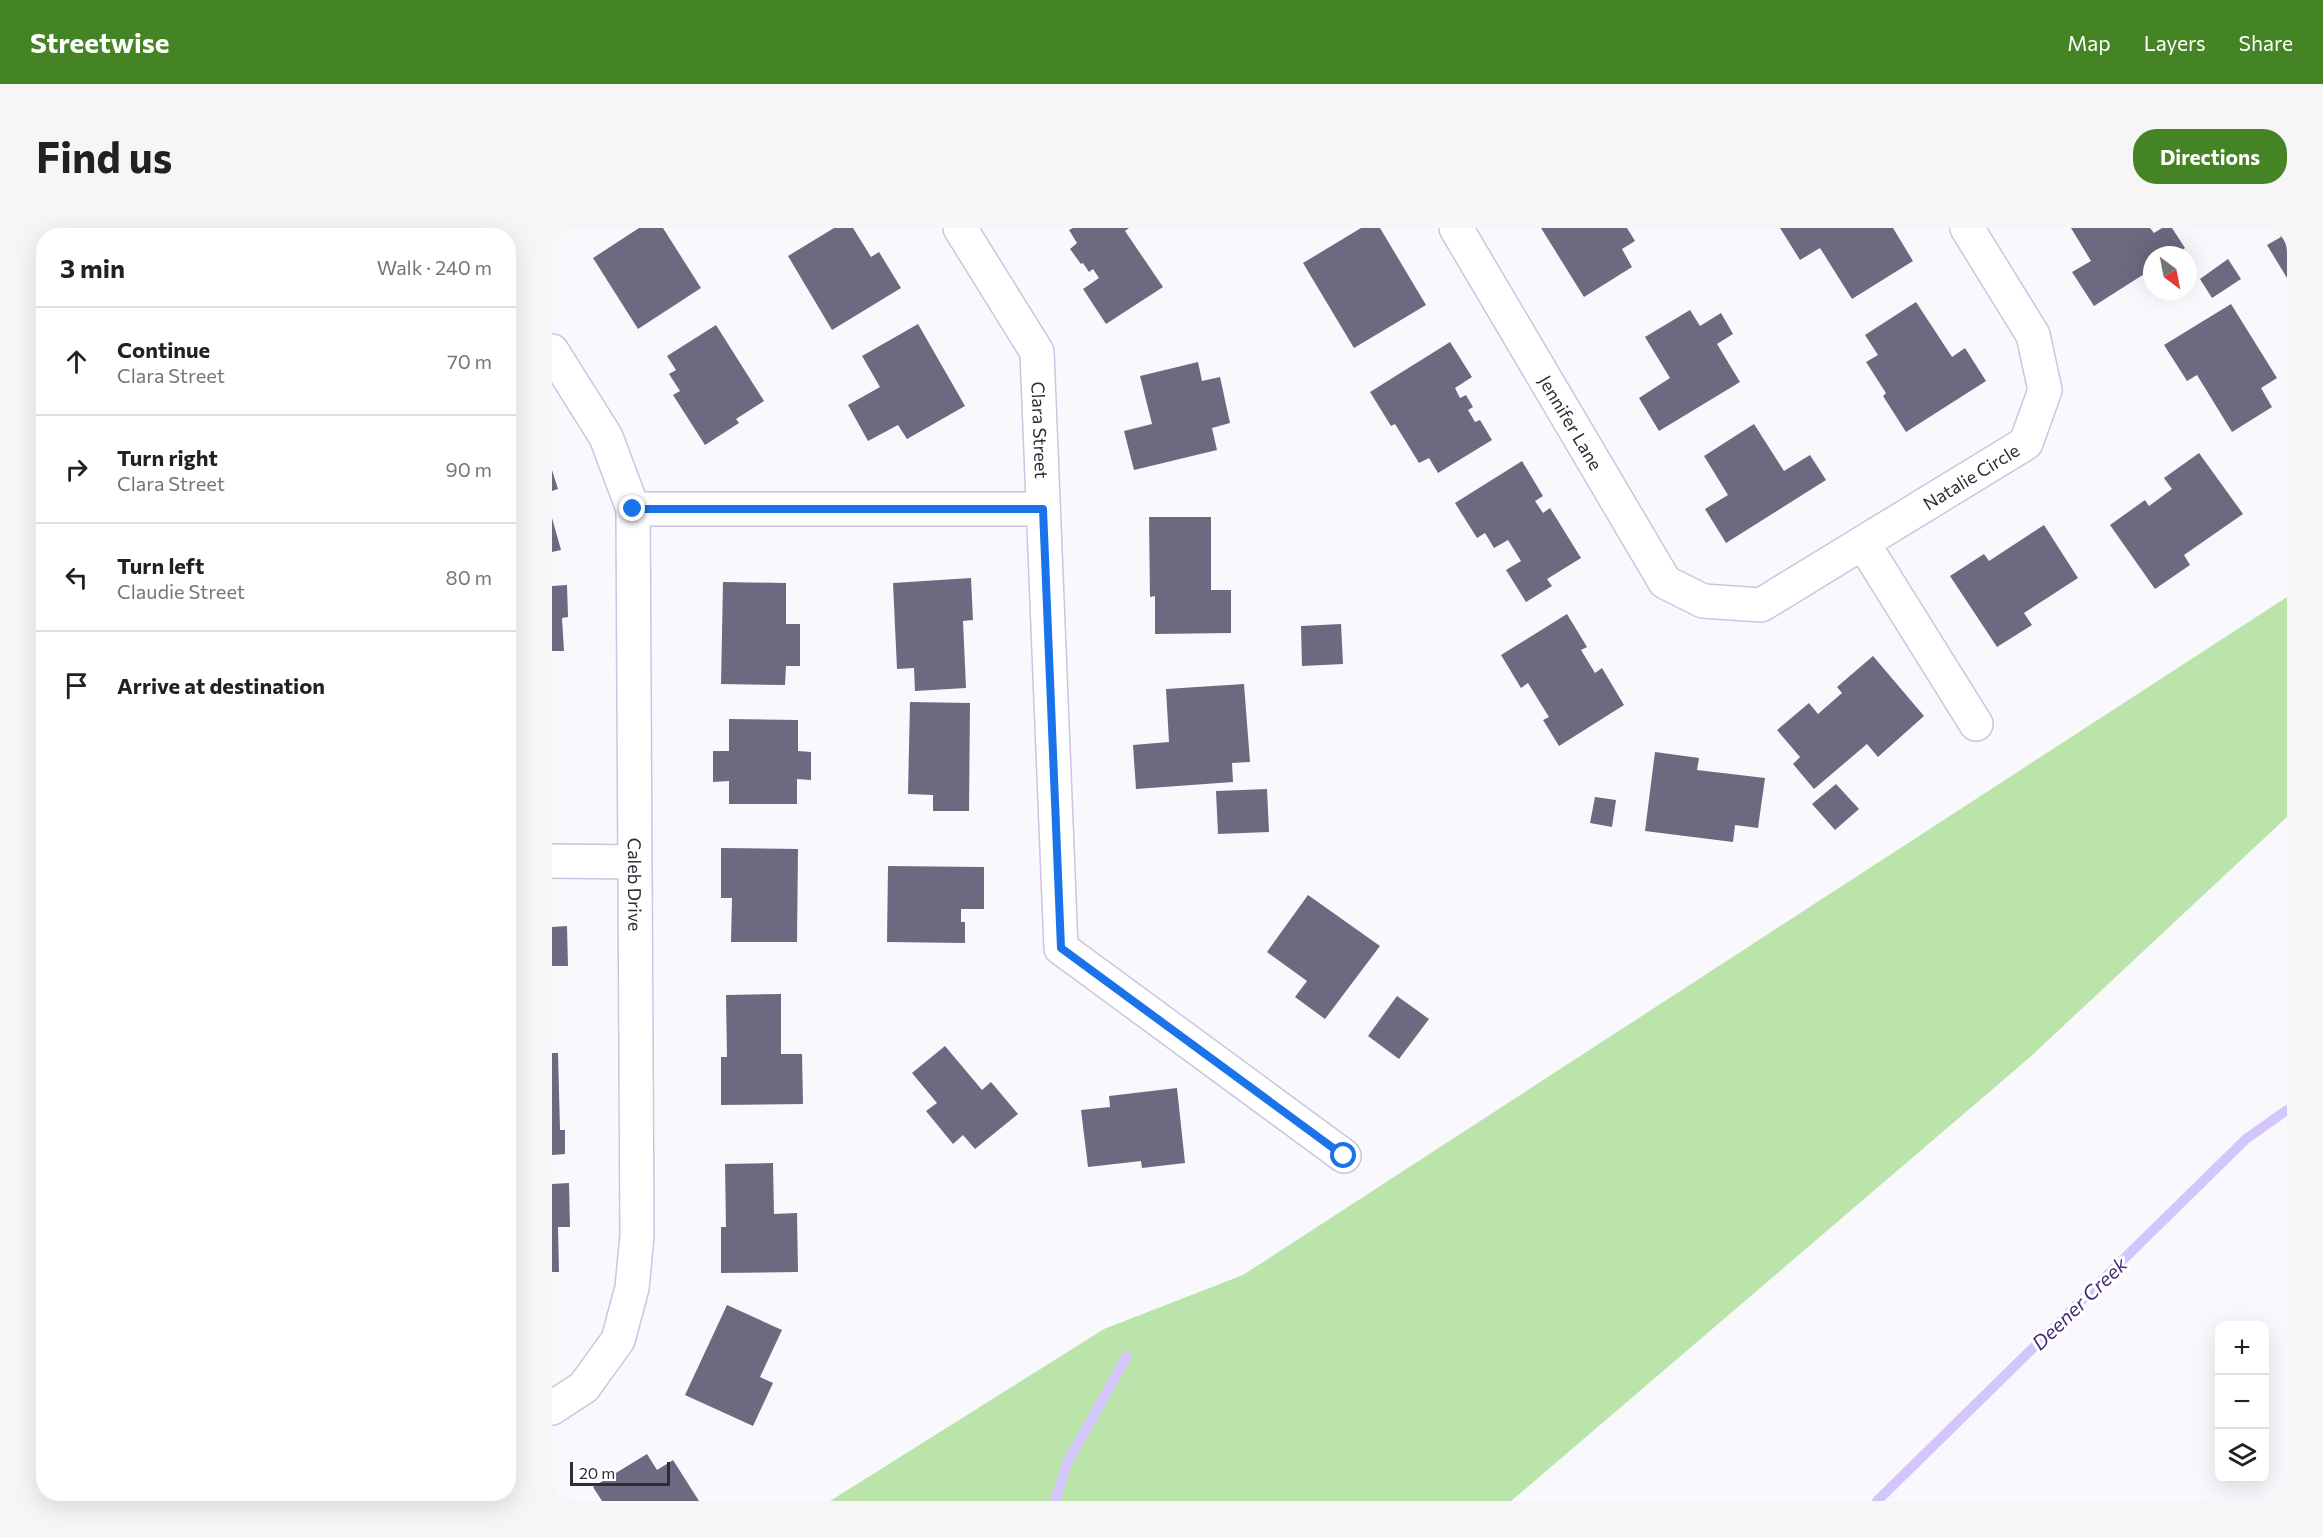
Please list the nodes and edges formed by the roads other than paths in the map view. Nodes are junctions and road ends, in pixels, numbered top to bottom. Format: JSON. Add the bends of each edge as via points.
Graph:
{"nodes":[{"id":1,"x":960,"y":228,"type":"edge"},
{"id":2,"x":1456,"y":228,"type":"edge"},
{"id":3,"x":1967,"y":228,"type":"edge"},
{"id":4,"x":552,"y":351,"type":"edge"},
{"id":5,"x":633,"y":509,"type":"junction"},
{"id":6,"x":1043,"y":509,"type":"junction"},
{"id":7,"x":1863,"y":543,"type":"junction"},
{"id":8,"x":1703,"y":601,"type":"joint"},
{"id":9,"x":1976,"y":724,"type":"dead end"},
{"id":10,"x":552,"y":861,"type":"edge"},
{"id":11,"x":634,"y":862,"type":"junction"},
{"id":12,"x":1344,"y":1156,"type":"dead end"},
{"id":13,"x":552,"y":1408,"type":"edge"}],
"edges":[{"from":1,"to":6,"type":"street","name":"Clara Street","via":[[1037,351]]},
{"from":2,"to":8,"type":"street","name":"Jennifer Lane","via":[[1665,582]]},
{"from":3,"to":7,"type":"street","name":"Natalie Circle","via":[[2033,335],[2045,390],[2026,443]]},
{"from":4,"to":5,"type":"street","name":"Caleb Drive","via":[[606,437]]},
{"from":5,"to":6,"type":"street"},
{"from":5,"to":11,"type":"street","name":"Caleb Drive"},
{"from":6,"to":12,"type":"street","name":"Clara Street","via":[[1061,948]]},
{"from":7,"to":8,"type":"street","name":"Natalie Circle","via":[[1761,605]]},
{"from":7,"to":9,"type":"street"},
{"from":10,"to":11,"type":"street"},
{"from":11,"to":13,"type":"street","name":"Caleb Drive","via":[[637,1236],[632,1288],[618,1340],[584,1387]]}]}
